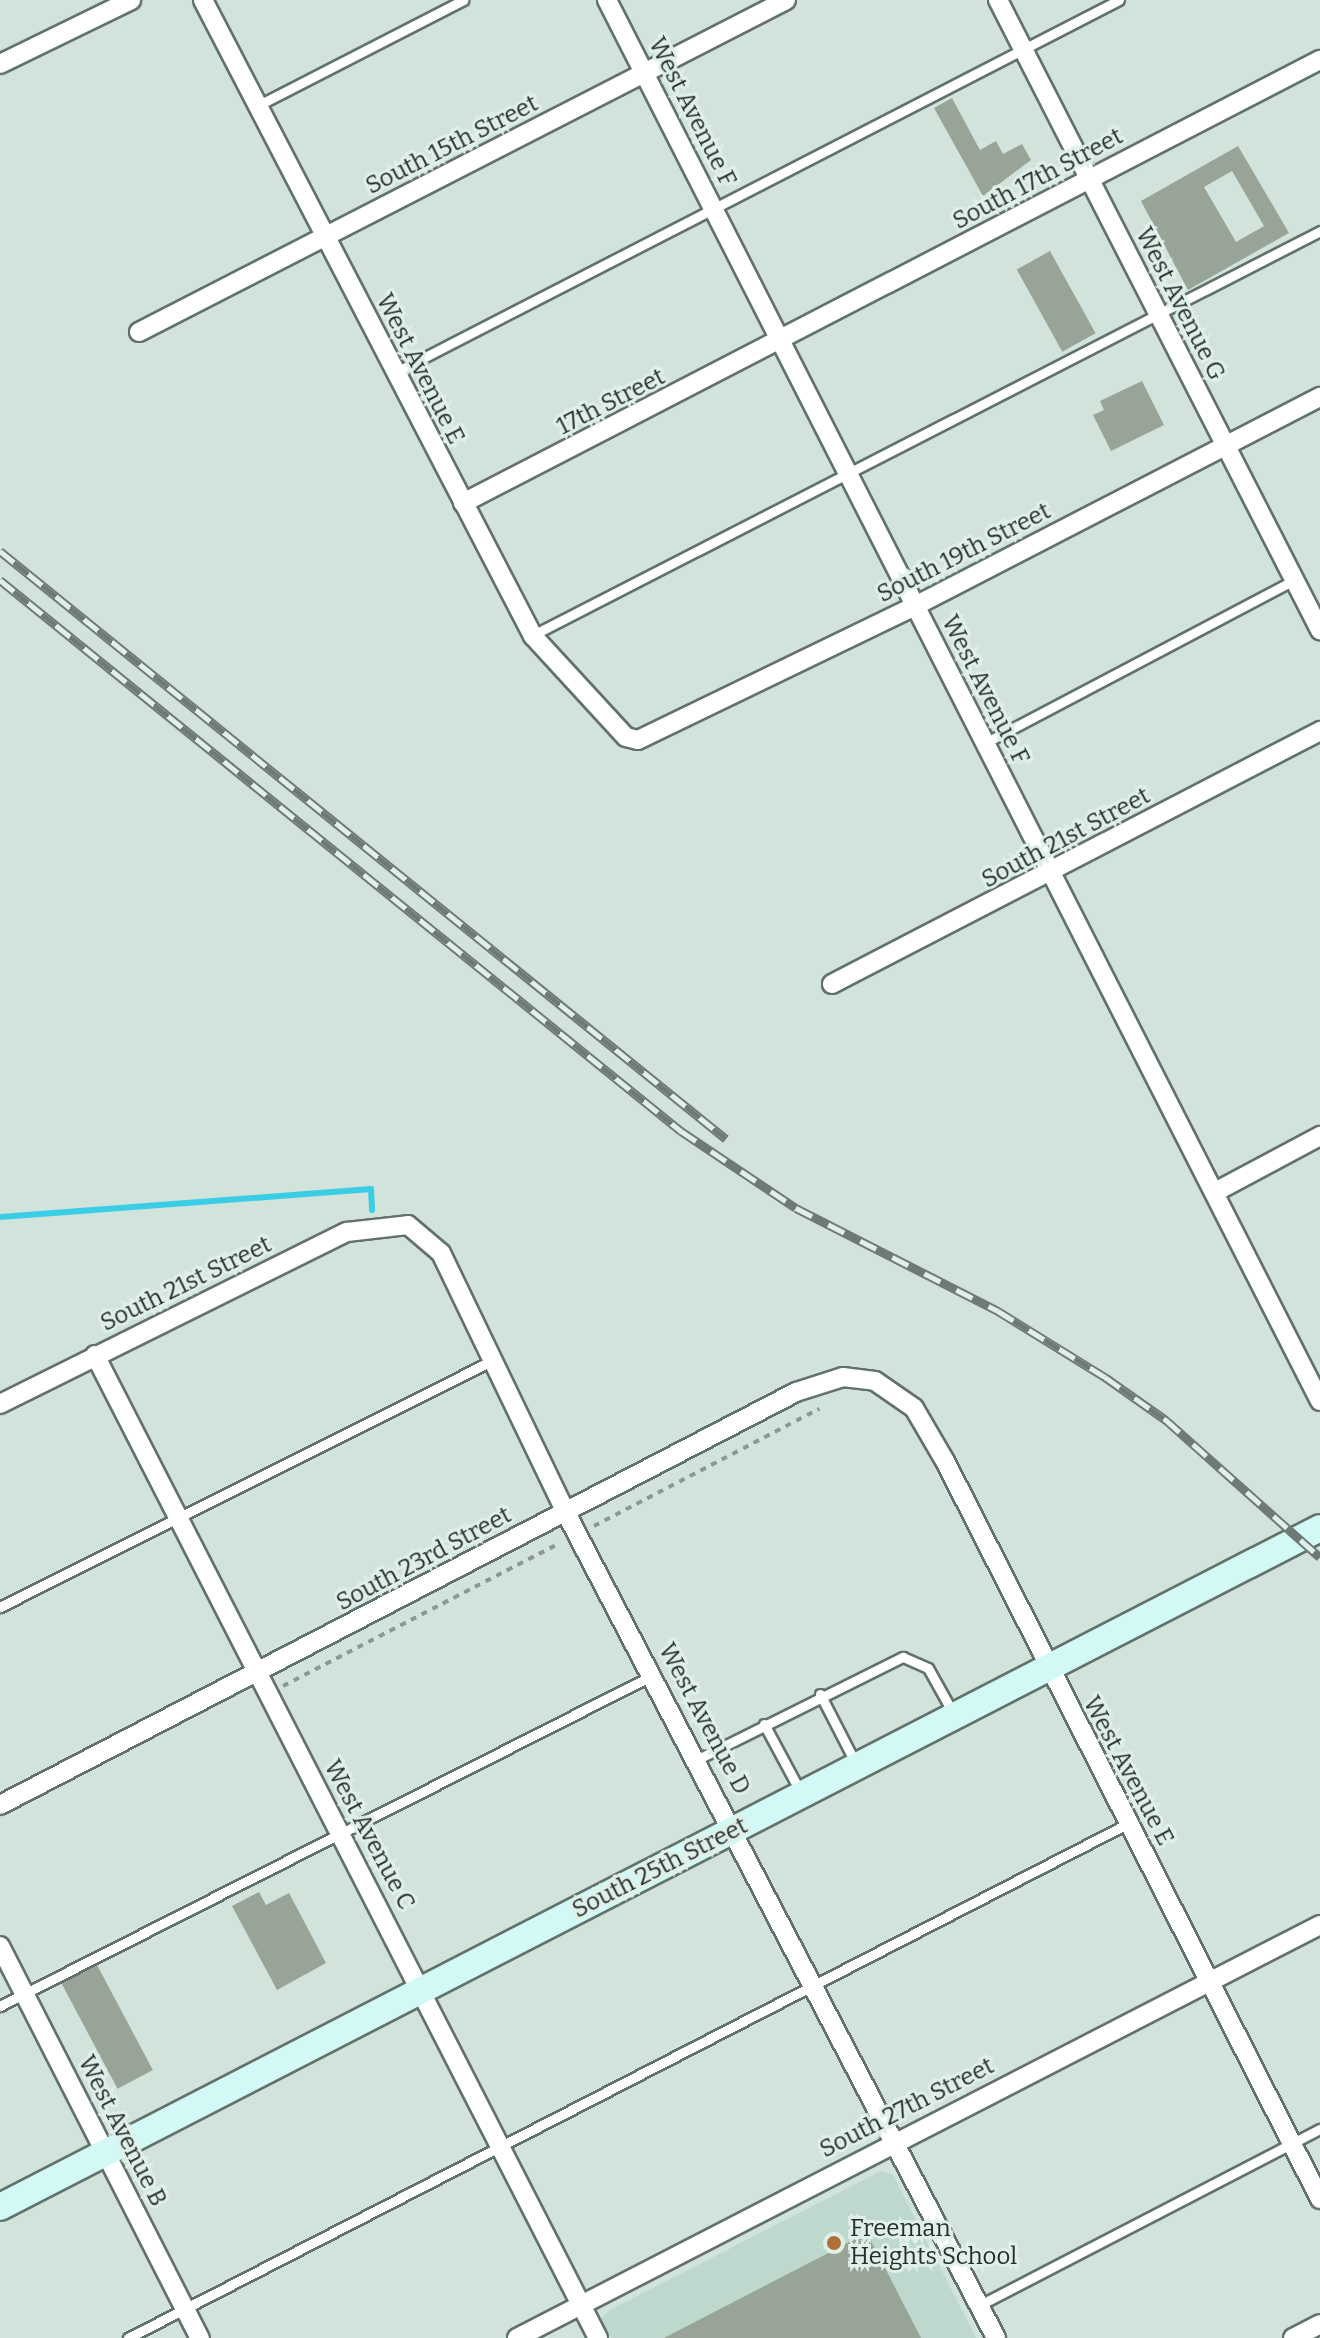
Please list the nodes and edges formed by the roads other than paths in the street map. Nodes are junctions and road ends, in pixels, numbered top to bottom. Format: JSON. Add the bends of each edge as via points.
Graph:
{"nodes":[{"id":1,"x":131,"y":0,"type":"edge"},
{"id":2,"x":203,"y":0,"type":"edge"},
{"id":3,"x":463,"y":0,"type":"edge"},
{"id":4,"x":607,"y":0,"type":"edge"},
{"id":5,"x":786,"y":0,"type":"edge"},
{"id":6,"x":998,"y":0,"type":"edge"},
{"id":7,"x":1119,"y":0,"type":"edge"},
{"id":8,"x":1023,"y":49,"type":"junction"},
{"id":9,"x":1320,"y":60,"type":"edge"},
{"id":10,"x":0,"y":64,"type":"edge"},
{"id":11,"x":647,"y":73,"type":"junction"},
{"id":12,"x":257,"y":106,"type":"junction"},
{"id":13,"x":1089,"y":178,"type":"junction"},
{"id":14,"x":714,"y":209,"type":"junction"},
{"id":15,"x":1320,"y":231,"type":"edge"},
{"id":16,"x":325,"y":237,"type":"junction"},
{"id":17,"x":1159,"y":314,"type":"junction"},
{"id":18,"x":139,"y":332,"type":"dead end"},
{"id":19,"x":781,"y":343,"type":"junction"},
{"id":20,"x":395,"y":373,"type":"junction"},
{"id":21,"x":1320,"y":397,"type":"edge"},
{"id":22,"x":1225,"y":445,"type":"junction"},
{"id":23,"x":847,"y":474,"type":"junction"},
{"id":24,"x":463,"y":503,"type":"junction"},
{"id":25,"x":1294,"y":580,"type":"junction"},
{"id":26,"x":915,"y":606,"type":"junction"},
{"id":27,"x":1320,"y":630,"type":"edge"},
{"id":28,"x":533,"y":636,"type":"junction"},
{"id":29,"x":1320,"y":731,"type":"edge"},
{"id":30,"x":626,"y":737,"type":"joint"},
{"id":31,"x":985,"y":743,"type":"junction"},
{"id":32,"x":1052,"y":873,"type":"junction"},
{"id":33,"x":832,"y":984,"type":"dead end"},
{"id":34,"x":1320,"y":1136,"type":"edge"},
{"id":35,"x":1217,"y":1191,"type":"junction"},
{"id":36,"x":399,"y":1225,"type":"joint"},
{"id":37,"x":95,"y":1355,"type":"junction"},
{"id":38,"x":493,"y":1360,"type":"junction"},
{"id":39,"x":875,"y":1381,"type":"joint"},
{"id":40,"x":1320,"y":1401,"type":"edge"},
{"id":41,"x":0,"y":1404,"type":"edge"},
{"id":42,"x":565,"y":1511,"type":"junction"},
{"id":43,"x":178,"y":1517,"type":"junction"},
{"id":44,"x":1320,"y":1528,"type":"edge"},
{"id":45,"x":0,"y":1607,"type":"edge"},
{"id":46,"x":1047,"y":1669,"type":"junction"},
{"id":47,"x":258,"y":1674,"type":"junction"},
{"id":48,"x":653,"y":1675,"type":"junction"},
{"id":49,"x":820,"y":1694,"type":"junction"},
{"id":50,"x":955,"y":1716,"type":"junction"},
{"id":51,"x":764,"y":1724,"type":"junction"},
{"id":52,"x":698,"y":1759,"type":"junction"},
{"id":53,"x":857,"y":1767,"type":"junction"},
{"id":54,"x":802,"y":1795,"type":"junction"},
{"id":55,"x":0,"y":1805,"type":"edge"},
{"id":56,"x":1129,"y":1823,"type":"junction"},
{"id":57,"x":736,"y":1829,"type":"junction"},
{"id":58,"x":339,"y":1830,"type":"junction"},
{"id":59,"x":1320,"y":1925,"type":"edge"},
{"id":60,"x":0,"y":1946,"type":"edge"},
{"id":61,"x":1212,"y":1979,"type":"junction"},
{"id":62,"x":817,"y":1986,"type":"junction"},
{"id":63,"x":423,"y":1990,"type":"junction"},
{"id":64,"x":25,"y":1994,"type":"junction"},
{"id":65,"x":0,"y":2006,"type":"edge"},
{"id":66,"x":1320,"y":2129,"type":"edge"},
{"id":67,"x":896,"y":2140,"type":"junction"},
{"id":68,"x":1293,"y":2143,"type":"junction"},
{"id":69,"x":503,"y":2150,"type":"junction"},
{"id":70,"x":106,"y":2153,"type":"junction"},
{"id":71,"x":1320,"y":2199,"type":"edge"},
{"id":72,"x":0,"y":2207,"type":"edge"},
{"id":73,"x":582,"y":2305,"type":"junction"},
{"id":74,"x":980,"y":2305,"type":"junction"},
{"id":75,"x":185,"y":2308,"type":"junction"},
{"id":76,"x":1320,"y":2324,"type":"edge"},
{"id":77,"x":128,"y":2338,"type":"edge"},
{"id":78,"x":200,"y":2338,"type":"edge"},
{"id":79,"x":517,"y":2338,"type":"edge"},
{"id":80,"x":598,"y":2338,"type":"edge"},
{"id":81,"x":996,"y":2338,"type":"edge"},
{"id":82,"x":1293,"y":2338,"type":"edge"}],
"edges":[{"from":1,"to":10,"type":"street"},
{"from":2,"to":12,"type":"street","name":"West Avenue E"},
{"from":3,"to":12,"type":"lane"},
{"from":4,"to":11,"type":"street","name":"West Avenue F"},
{"from":5,"to":11,"type":"street","name":"South 15th Street"},
{"from":6,"to":8,"type":"street","name":"West Avenue G"},
{"from":7,"to":8,"type":"lane"},
{"from":8,"to":13,"type":"street","name":"West Avenue G"},
{"from":8,"to":14,"type":"lane"},
{"from":9,"to":13,"type":"street","name":"South 17th Street"},
{"from":11,"to":14,"type":"street","name":"West Avenue F"},
{"from":11,"to":16,"type":"street","name":"South 15th Street"},
{"from":12,"to":16,"type":"street","name":"West Avenue E"},
{"from":13,"to":17,"type":"street","name":"West Avenue G"},
{"from":13,"to":19,"type":"street","name":"South 17th Street"},
{"from":14,"to":19,"type":"street","name":"West Avenue F"},
{"from":14,"to":20,"type":"lane"},
{"from":15,"to":17,"type":"lane"},
{"from":16,"to":18,"type":"street","name":"South 15th Street"},
{"from":16,"to":20,"type":"street","name":"West Avenue E"},
{"from":17,"to":22,"type":"street","name":"West Avenue G"},
{"from":17,"to":23,"type":"lane"},
{"from":19,"to":23,"type":"street","name":"West Avenue F"},
{"from":19,"to":24,"type":"street","name":"17th Street"},
{"from":20,"to":24,"type":"street","name":"West Avenue E"},
{"from":21,"to":22,"type":"street","name":"South 19th Street"},
{"from":22,"to":25,"type":"street","name":"West Avenue G"},
{"from":22,"to":26,"type":"street","name":"South 19th Street"},
{"from":23,"to":26,"type":"street","name":"West Avenue F"},
{"from":23,"to":28,"type":"lane"},
{"from":24,"to":28,"type":"street","name":"West Avenue E"},
{"from":25,"to":27,"type":"street","name":"West Avenue G"},
{"from":25,"to":31,"type":"lane"},
{"from":26,"to":30,"type":"street","name":"South 19th Street","via":[[638,740]]},
{"from":26,"to":31,"type":"street","name":"West Avenue F"},
{"from":28,"to":30,"type":"street","name":"West Avenue E"},
{"from":29,"to":32,"type":"street","name":"South 21st Street"},
{"from":31,"to":32,"type":"street","name":"West Avenue F"},
{"from":32,"to":33,"type":"street","name":"South 21st Street"},
{"from":32,"to":35,"type":"street","name":"West Avenue F"},
{"from":34,"to":35,"type":"street"},
{"from":35,"to":40,"type":"street","name":"West Avenue F"},
{"from":36,"to":37,"type":"street","name":"South 21st Street","via":[[347,1232]]},
{"from":36,"to":38,"type":"street","name":"West Avenue D","via":[[441,1253]]},
{"from":37,"to":41,"type":"street","name":"South 21st Street"},
{"from":37,"to":43,"type":"street","name":"West Avenue C"},
{"from":38,"to":42,"type":"street","name":"West Avenue D"},
{"from":38,"to":43,"type":"lane"},
{"from":39,"to":42,"type":"street","name":"South 23rd Street","via":[[843,1377],[796,1392]]},
{"from":39,"to":46,"type":"street","name":"West Avenue E","via":[[914,1408]]},
{"from":42,"to":47,"type":"street","name":"South 23rd Street"},
{"from":42,"to":48,"type":"street","name":"West Avenue D"},
{"from":43,"to":45,"type":"lane"},
{"from":43,"to":47,"type":"street","name":"West Avenue C"},
{"from":44,"to":46,"type":"street","name":"South 25th Street"},
{"from":46,"to":50,"type":"street","name":"South 25th Street"},
{"from":46,"to":56,"type":"street","name":"West Avenue E"},
{"from":47,"to":55,"type":"street","name":"South 23rd Street"},
{"from":47,"to":58,"type":"street","name":"West Avenue C"},
{"from":48,"to":52,"type":"street","name":"West Avenue D"},
{"from":48,"to":58,"type":"lane"},
{"from":49,"to":50,"type":"lane","via":[[903,1657],[928,1668]]},
{"from":49,"to":51,"type":"lane"},
{"from":49,"to":53,"type":"lane"},
{"from":50,"to":53,"type":"street","name":"South 25th Street"},
{"from":51,"to":52,"type":"lane"},
{"from":51,"to":54,"type":"lane"},
{"from":52,"to":57,"type":"street","name":"West Avenue D"},
{"from":53,"to":54,"type":"street","name":"South 25th Street"},
{"from":54,"to":57,"type":"street","name":"South 25th Street"},
{"from":56,"to":61,"type":"street","name":"West Avenue E"},
{"from":56,"to":62,"type":"lane"},
{"from":57,"to":62,"type":"street","name":"West Avenue D"},
{"from":57,"to":63,"type":"street","name":"South 25th Street"},
{"from":58,"to":63,"type":"street","name":"West Avenue C"},
{"from":58,"to":64,"type":"lane"},
{"from":59,"to":61,"type":"street","name":"South 27th Street"},
{"from":60,"to":64,"type":"street","name":"West Avenue B"},
{"from":61,"to":67,"type":"street","name":"South 27th Street"},
{"from":61,"to":68,"type":"street","name":"West Avenue E"},
{"from":62,"to":67,"type":"street","name":"West Avenue D"},
{"from":62,"to":69,"type":"lane"},
{"from":63,"to":69,"type":"street","name":"West Avenue C"},
{"from":63,"to":70,"type":"street","name":"South 25th Street"},
{"from":64,"to":65,"type":"lane"},
{"from":64,"to":70,"type":"street","name":"West Avenue B"},
{"from":66,"to":68,"type":"lane"},
{"from":67,"to":73,"type":"street","name":"South 27th Street"},
{"from":67,"to":74,"type":"street","name":"West Avenue D"},
{"from":68,"to":71,"type":"street","name":"West Avenue E"},
{"from":68,"to":74,"type":"lane"},
{"from":69,"to":73,"type":"street","name":"West Avenue C"},
{"from":69,"to":75,"type":"lane"},
{"from":70,"to":72,"type":"street","name":"South 25th Street"},
{"from":70,"to":75,"type":"street","name":"West Avenue B"},
{"from":73,"to":79,"type":"street","name":"South 27th Street"},
{"from":73,"to":80,"type":"street","name":"West Avenue C"},
{"from":74,"to":81,"type":"street","name":"West Avenue D"},
{"from":75,"to":77,"type":"lane"},
{"from":75,"to":78,"type":"street","name":"West Avenue B"},
{"from":76,"to":82,"type":"street"}]}
